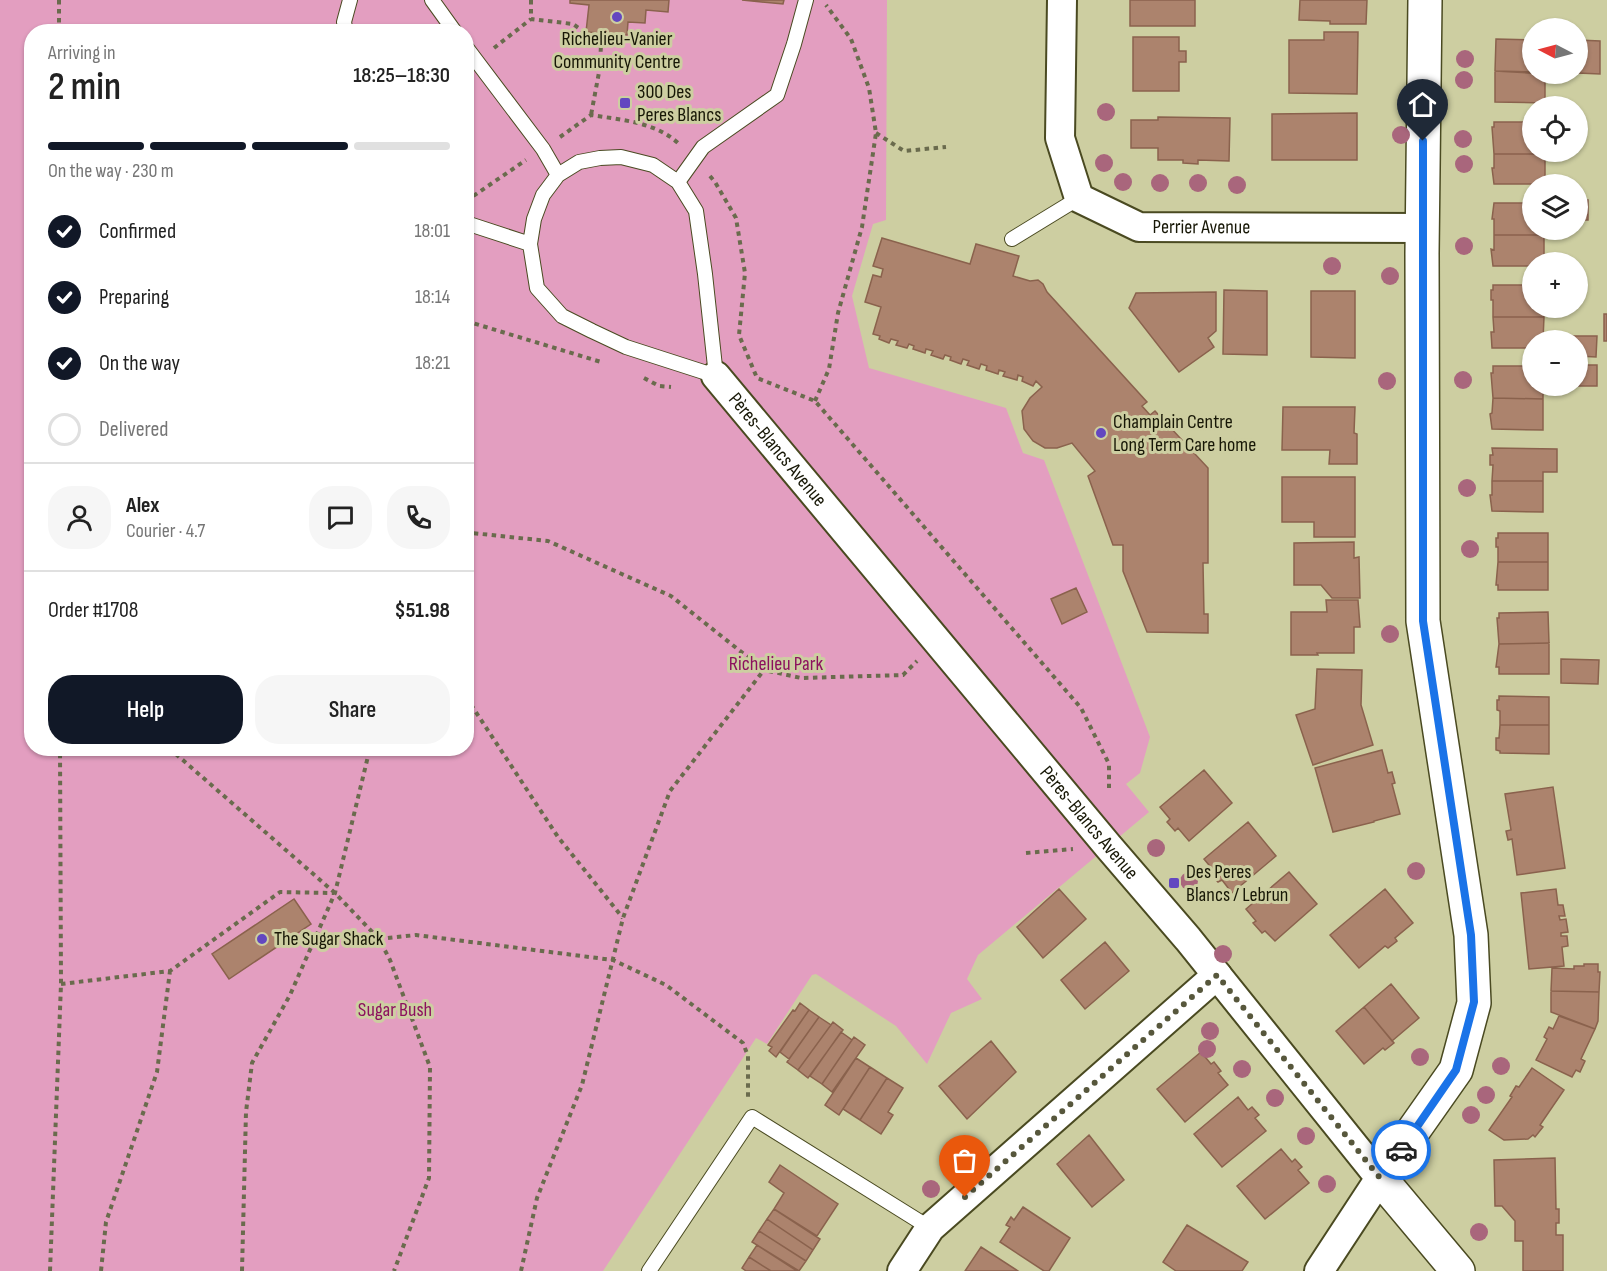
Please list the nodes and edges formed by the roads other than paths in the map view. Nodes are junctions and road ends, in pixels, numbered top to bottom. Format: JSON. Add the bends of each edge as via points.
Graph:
{"nodes":[{"id":1,"x":350,"y":0,"type":"edge"},
{"id":2,"x":806,"y":0,"type":"edge"},
{"id":3,"x":1062,"y":0,"type":"edge"},
{"id":4,"x":1425,"y":0,"type":"edge"},
{"id":5,"x":435,"y":2,"type":"edge"},
{"id":6,"x":344,"y":24,"type":"edge"},
{"id":7,"x":450,"y":24,"type":"edge"},
{"id":8,"x":474,"y":58,"type":"edge"},
{"id":9,"x":558,"y":175,"type":"junction"},
{"id":10,"x":678,"y":182,"type":"junction"},
{"id":11,"x":1079,"y":198,"type":"junction"},
{"id":12,"x":474,"y":226,"type":"edge"},
{"id":13,"x":1422,"y":228,"type":"junction"},
{"id":14,"x":1012,"y":239,"type":"dead end"},
{"id":15,"x":530,"y":244,"type":"junction"},
{"id":16,"x":716,"y":376,"type":"junction"},
{"id":17,"x":1217,"y":975,"type":"junction"},
{"id":18,"x":1380,"y":1178,"type":"junction"},
{"id":19,"x":930,"y":1228,"type":"junction"},
{"id":20,"x":650,"y":1271,"type":"edge"},
{"id":21,"x":902,"y":1271,"type":"edge"},
{"id":22,"x":1319,"y":1271,"type":"edge"},
{"id":23,"x":1458,"y":1271,"type":"edge"}],
"edges":[{"from":1,"to":6,"type":"lane"},
{"from":2,"to":10,"type":"lane","via":[[777,95],[703,147]]},
{"from":3,"to":11,"type":"street","via":[[1060,138]]},
{"from":4,"to":13,"type":"street"},
{"from":5,"to":7,"type":"lane"},
{"from":8,"to":9,"type":"lane"},
{"from":9,"to":10,"type":"lane","via":[[579,162],[621,157],[653,165]]},
{"from":9,"to":15,"type":"lane","via":[[543,195]]},
{"from":10,"to":16,"type":"lane","via":[[696,211]]},
{"from":11,"to":13,"type":"street","name":"Perrier Avenue","via":[[1139,227]]},
{"from":11,"to":14,"type":"lane"},
{"from":12,"to":15,"type":"lane"},
{"from":13,"to":18,"type":"street","via":[[1423,621],[1471,935],[1474,1002],[1456,1070]]},
{"from":15,"to":16,"type":"lane","via":[[537,288],[562,316],[626,347]]},
{"from":16,"to":17,"type":"street","name":"Pères-Blancs Avenue"},
{"from":17,"to":18,"type":"street","name":"Pères-Blancs Avenue"},
{"from":17,"to":19,"type":"street"},
{"from":18,"to":22,"type":"street"},
{"from":18,"to":23,"type":"street","name":"Pères-Blancs Avenue"},
{"from":19,"to":20,"type":"lane","via":[[752,1117]]},
{"from":19,"to":21,"type":"street"}]}
